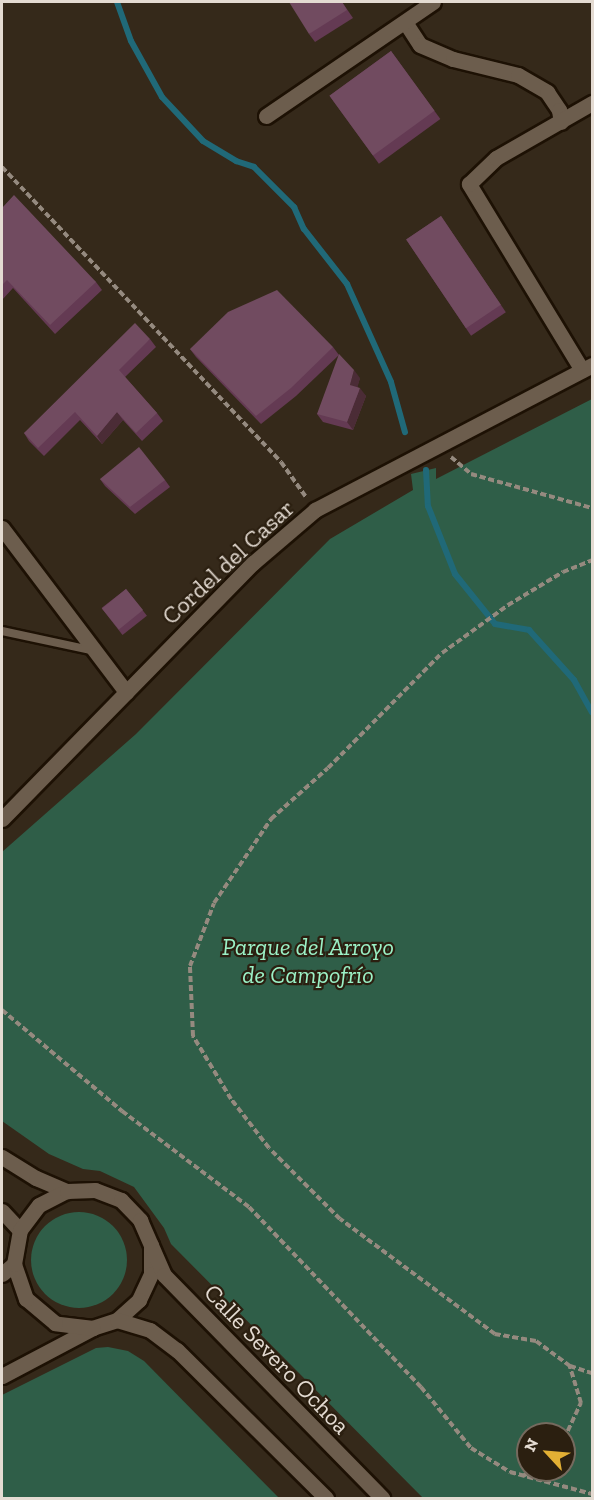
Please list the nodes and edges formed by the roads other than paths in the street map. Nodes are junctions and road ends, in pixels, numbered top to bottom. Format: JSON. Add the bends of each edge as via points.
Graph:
{"nodes":[{"id":1,"x":433,"y":2,"type":"edge"},
{"id":2,"x":405,"y":22,"type":"junction"},
{"id":3,"x":592,"y":103,"type":"edge"},
{"id":4,"x":266,"y":116,"type":"dead end"},
{"id":5,"x":561,"y":122,"type":"junction"},
{"id":6,"x":587,"y":367,"type":"edge"},
{"id":7,"x":2,"y":528,"type":"edge"},
{"id":8,"x":2,"y":631,"type":"edge"},
{"id":9,"x":93,"y":650,"type":"junction"},
{"id":10,"x":126,"y":692,"type":"junction"},
{"id":11,"x":2,"y":819,"type":"edge"},
{"id":12,"x":2,"y":1157,"type":"edge"},
{"id":13,"x":68,"y":1191,"type":"junction"},
{"id":14,"x":2,"y":1211,"type":"edge"},
{"id":15,"x":20,"y":1230,"type":"junction"},
{"id":16,"x":151,"y":1245,"type":"junction"},
{"id":17,"x":14,"y":1264,"type":"junction"},
{"id":18,"x":2,"y":1274,"type":"edge"},
{"id":19,"x":117,"y":1320,"type":"junction"},
{"id":20,"x":93,"y":1328,"type":"junction"},
{"id":21,"x":2,"y":1376,"type":"edge"},
{"id":22,"x":326,"y":1498,"type":"edge"},
{"id":23,"x":382,"y":1498,"type":"edge"}],
"edges":[{"from":1,"to":2,"type":"street"},
{"from":2,"to":4,"type":"street"},
{"from":2,"to":5,"type":"street","via":[[420,45],[453,59],[518,75],[547,92],[559,110]]},
{"from":3,"to":5,"type":"street"},
{"from":5,"to":6,"type":"street","via":[[496,158],[469,184]]},
{"from":6,"to":10,"type":"street","name":"Cordel del Casar","via":[[315,510],[253,563]]},
{"from":7,"to":9,"type":"street"},
{"from":8,"to":9,"type":"lane"},
{"from":9,"to":10,"type":"street"},
{"from":10,"to":11,"type":"street","name":"Cordel del Casar"},
{"from":12,"to":13,"type":"street","via":[[36,1178]]},
{"from":13,"to":15,"type":"street","via":[[39,1205]]},
{"from":13,"to":16,"type":"street","via":[[95,1190],[121,1200],[140,1220]]},
{"from":14,"to":15,"type":"street"},
{"from":15,"to":17,"type":"street"},
{"from":16,"to":19,"type":"street","via":[[151,1274],[139,1300]]},
{"from":16,"to":23,"type":"street","name":"Calle Severo Ochoa","via":[[164,1275]]},
{"from":17,"to":18,"type":"street"},
{"from":17,"to":20,"type":"street","via":[[26,1299],[55,1323]]},
{"from":19,"to":20,"type":"street"},
{"from":19,"to":22,"type":"street","via":[[150,1330],[177,1350]]},
{"from":20,"to":21,"type":"street"}]}
